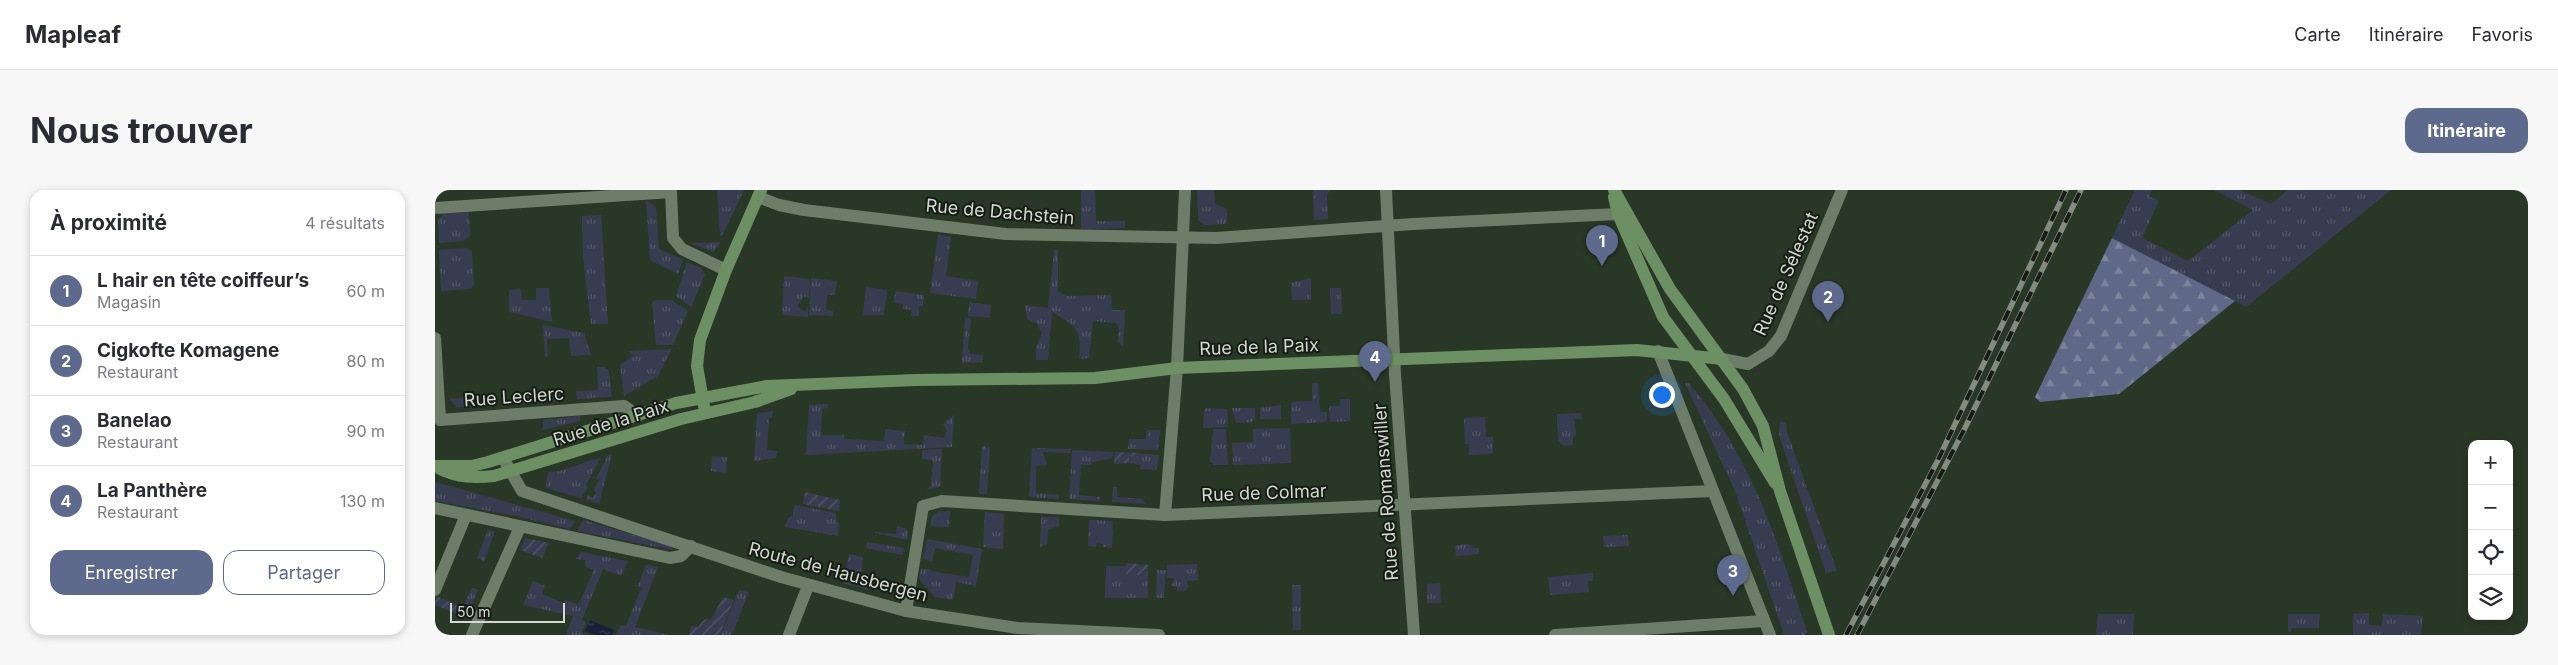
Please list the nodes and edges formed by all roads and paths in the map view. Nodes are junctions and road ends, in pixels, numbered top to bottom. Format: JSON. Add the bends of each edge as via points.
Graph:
{"nodes":[{"id":1,"x":1185,"y":190,"type":"edge"},
{"id":2,"x":1386,"y":190,"type":"edge"},
{"id":3,"x":1613,"y":190,"type":"edge"},
{"id":4,"x":1842,"y":190,"type":"edge"},
{"id":5,"x":760,"y":194,"type":"edge"},
{"id":6,"x":435,"y":208,"type":"edge"},
{"id":7,"x":1617,"y":214,"type":"junction"},
{"id":8,"x":1387,"y":227,"type":"junction"},
{"id":9,"x":1181,"y":238,"type":"junction"},
{"id":10,"x":726,"y":270,"type":"junction"},
{"id":11,"x":435,"y":338,"type":"edge"},
{"id":12,"x":1658,"y":351,"type":"junction"},
{"id":13,"x":1690,"y":355,"type":"junction"},
{"id":14,"x":1722,"y":359,"type":"junction"},
{"id":15,"x":1394,"y":360,"type":"junction"},
{"id":16,"x":1177,"y":368,"type":"junction"},
{"id":17,"x":798,"y":387,"type":"junction"},
{"id":18,"x":702,"y":398,"type":"junction"},
{"id":19,"x":705,"y":413,"type":"junction"},
{"id":20,"x":639,"y":416,"type":"junction"},
{"id":21,"x":503,"y":458,"type":"junction"},
{"id":22,"x":435,"y":466,"type":"edge"},
{"id":23,"x":511,"y":472,"type":"junction"},
{"id":24,"x":1713,"y":491,"type":"junction"},
{"id":25,"x":1780,"y":491,"type":"junction"},
{"id":26,"x":1406,"y":504,"type":"junction"},
{"id":27,"x":435,"y":508,"type":"edge"},
{"id":28,"x":467,"y":515,"type":"junction"},
{"id":29,"x":1165,"y":515,"type":"junction"},
{"id":30,"x":520,"y":527,"type":"junction"},
{"id":31,"x":691,"y":546,"type":"junction"},
{"id":32,"x":808,"y":586,"type":"junction"},
{"id":33,"x":435,"y":590,"type":"edge"},
{"id":34,"x":907,"y":611,"type":"junction"},
{"id":35,"x":1764,"y":621,"type":"junction"},
{"id":36,"x":472,"y":635,"type":"edge"},
{"id":37,"x":789,"y":635,"type":"edge"},
{"id":38,"x":1159,"y":635,"type":"edge"},
{"id":39,"x":1415,"y":635,"type":"edge"},
{"id":40,"x":1555,"y":635,"type":"edge"},
{"id":41,"x":1770,"y":635,"type":"edge"},
{"id":42,"x":1829,"y":635,"type":"edge"}],
"edges":[{"from":1,"to":9,"type":"street"},
{"from":2,"to":8,"type":"street"},
{"from":3,"to":7,"type":"street"},
{"from":3,"to":14,"type":"street","via":[[1670,289]]},
{"from":4,"to":14,"type":"street","name":"Rue de Sélestat","via":[[1775,345],[1748,364]]},
{"from":5,"to":9,"type":"street","name":"Rue de Dachstein","via":[[779,205],[803,210],[1006,234]]},
{"from":5,"to":10,"type":"street"},
{"from":6,"to":10,"type":"street","via":[[671,192],[673,238],[682,249]]},
{"from":7,"to":8,"type":"street","name":"Rue de Dachstein"},
{"from":7,"to":13,"type":"street","via":[[1663,317]]},
{"from":8,"to":9,"type":"street","name":"Rue de Dachstein"},
{"from":8,"to":15,"type":"street","name":"Rue de Romanswiller"},
{"from":9,"to":16,"type":"street"},
{"from":10,"to":18,"type":"street","via":[[696,354]]},
{"from":11,"to":20,"type":"street","name":"Rue Leclerc","via":[[440,420],[624,406]]},
{"from":12,"to":13,"type":"street","name":"Rue de la Paix"},
{"from":12,"to":15,"type":"street","name":"Rue de la Paix"},
{"from":12,"to":24,"type":"street"},
{"from":13,"to":14,"type":"street","name":"Rue de la Paix"},
{"from":13,"to":25,"type":"street","via":[[1724,399]]},
{"from":14,"to":25,"type":"street","via":[[1763,426]]},
{"from":15,"to":16,"type":"street","name":"Rue de la Paix"},
{"from":15,"to":26,"type":"street","name":"Rue de Romanswiller"},
{"from":16,"to":17,"type":"street","name":"Rue de la Paix","via":[[1095,378],[916,380]]},
{"from":16,"to":29,"type":"street"},
{"from":17,"to":18,"type":"street","name":"Rue de la Paix","via":[[767,386]]},
{"from":17,"to":19,"type":"street","name":"Rue de la Paix","via":[[755,402]]},
{"from":18,"to":19,"type":"street"},
{"from":18,"to":20,"type":"street","name":"Rue de la Paix"},
{"from":19,"to":23,"type":"street","name":"Rue de la Paix"},
{"from":20,"to":21,"type":"street","name":"Rue de la Paix"},
{"from":21,"to":22,"type":"street","name":"Rue de la Paix","via":[[472,466]]},
{"from":21,"to":23,"type":"street","name":"Route de Hausbergen"},
{"from":22,"to":23,"type":"street","name":"Rue de la Paix","via":[[452,475],[465,477]]},
{"from":23,"to":31,"type":"street","name":"Route de Hausbergen","via":[[522,491]]},
{"from":24,"to":26,"type":"street","name":"Rue de Colmar"},
{"from":24,"to":35,"type":"street"},
{"from":25,"to":42,"type":"street"},
{"from":26,"to":29,"type":"street","name":"Rue de Colmar"},
{"from":26,"to":39,"type":"street","name":"Rue de Romanswiller"},
{"from":27,"to":28,"type":"street"},
{"from":28,"to":30,"type":"street"},
{"from":28,"to":33,"type":"street"},
{"from":29,"to":34,"type":"street","name":"Rue de Colmar","via":[[942,501],[923,506]]},
{"from":30,"to":31,"type":"street","via":[[669,558],[681,556]]},
{"from":30,"to":36,"type":"street"},
{"from":31,"to":32,"type":"street","name":"Route de Hausbergen"},
{"from":32,"to":34,"type":"street","name":"Route de Hausbergen"},
{"from":32,"to":37,"type":"street"},
{"from":34,"to":38,"type":"street","name":"Route de Hausbergen","via":[[1018,628]]},
{"from":35,"to":40,"type":"street"},
{"from":35,"to":41,"type":"street"}]}
